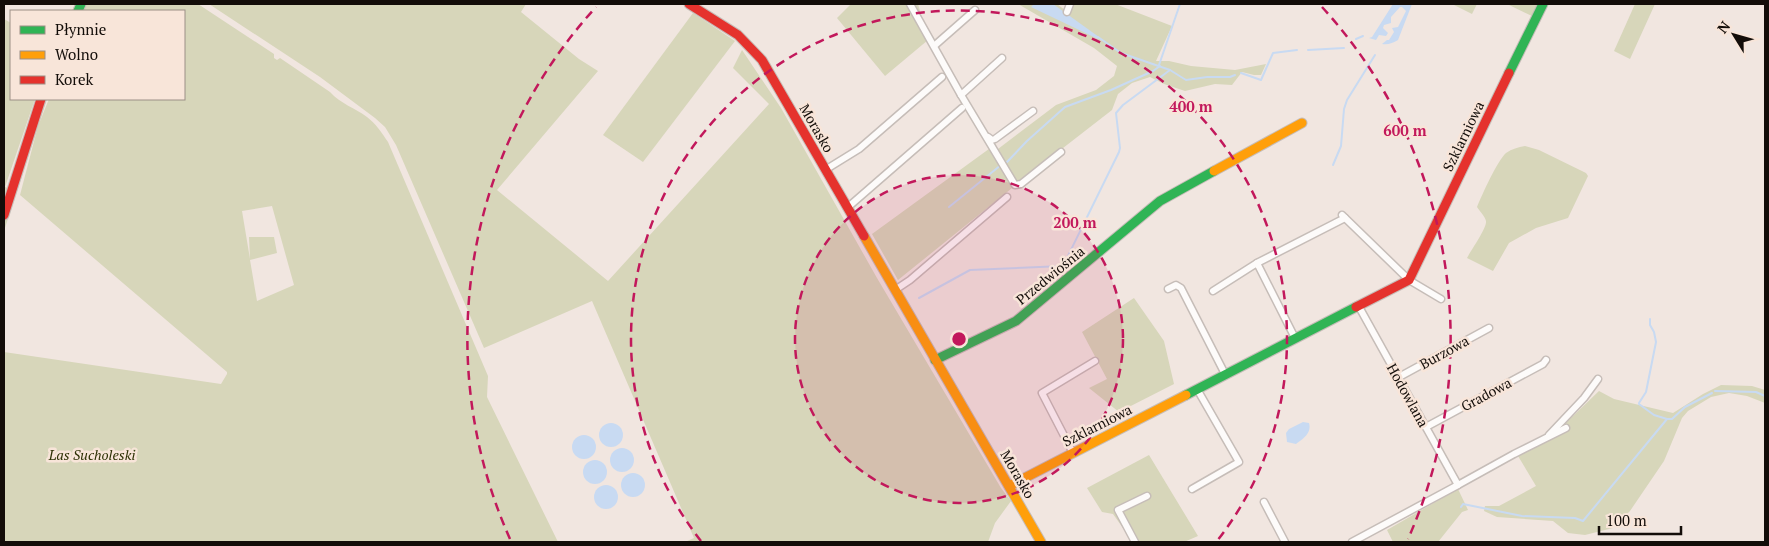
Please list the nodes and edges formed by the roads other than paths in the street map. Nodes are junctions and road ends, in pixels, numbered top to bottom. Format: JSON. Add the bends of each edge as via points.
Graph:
{"nodes":[{"id":1,"x":689,"y":4,"type":"edge"},
{"id":2,"x":910,"y":4,"type":"edge"},
{"id":3,"x":1070,"y":4,"type":"edge"},
{"id":4,"x":1543,"y":4,"type":"edge"},
{"id":5,"x":975,"y":10,"type":"dead end"},
{"id":6,"x":1067,"y":12,"type":"dead end"},
{"id":7,"x":934,"y":46,"type":"junction"},
{"id":8,"x":1002,"y":58,"type":"dead end"},
{"id":9,"x":942,"y":77,"type":"dead end"},
{"id":10,"x":961,"y":95,"type":"junction"},
{"id":11,"x":41,"y":100,"type":"edge"},
{"id":12,"x":962,"y":108,"type":"dead end"},
{"id":13,"x":1033,"y":111,"type":"dead end"},
{"id":14,"x":1302,"y":123,"type":"dead end"},
{"id":15,"x":988,"y":137,"type":"junction"},
{"id":16,"x":1061,"y":152,"type":"dead end"},
{"id":17,"x":825,"y":170,"type":"junction"},
{"id":18,"x":1007,"y":196,"type":"dead end"},
{"id":19,"x":847,"y":208,"type":"junction"},
{"id":20,"x":4,"y":215,"type":"edge"},
{"id":21,"x":1257,"y":262,"type":"junction"},
{"id":22,"x":1409,"y":280,"type":"junction"},
{"id":23,"x":1168,"y":289,"type":"dead end"},
{"id":24,"x":895,"y":290,"type":"junction"},
{"id":25,"x":1213,"y":291,"type":"dead end"},
{"id":26,"x":1441,"y":299,"type":"dead end"},
{"id":27,"x":1358,"y":305,"type":"junction"},
{"id":28,"x":1489,"y":328,"type":"dead end"},
{"id":29,"x":1295,"y":338,"type":"junction"},
{"id":30,"x":935,"y":360,"type":"junction"},
{"id":31,"x":1546,"y":360,"type":"dead end"},
{"id":32,"x":1096,"y":361,"type":"dead end"},
{"id":33,"x":1225,"y":374,"type":"junction"},
{"id":34,"x":1399,"y":377,"type":"junction"},
{"id":35,"x":1598,"y":379,"type":"dead end"},
{"id":36,"x":1197,"y":389,"type":"junction"},
{"id":37,"x":1426,"y":427,"type":"junction"},
{"id":38,"x":1566,"y":428,"type":"dead end"},
{"id":39,"x":1547,"y":438,"type":"junction"},
{"id":40,"x":1073,"y":453,"type":"junction"},
{"id":41,"x":1458,"y":485,"type":"junction"},
{"id":42,"x":1009,"y":486,"type":"junction"},
{"id":43,"x":1192,"y":489,"type":"dead end"},
{"id":44,"x":1147,"y":496,"type":"dead end"},
{"id":45,"x":1264,"y":502,"type":"dead end"},
{"id":46,"x":1042,"y":542,"type":"edge"},
{"id":47,"x":1136,"y":542,"type":"edge"},
{"id":48,"x":1285,"y":542,"type":"edge"},
{"id":49,"x":1352,"y":542,"type":"edge"}],
"edges":[{"from":1,"to":17,"type":"street","name":"Morasko","via":[[737,33],[753,48]]},
{"from":2,"to":7,"type":"street"},
{"from":3,"to":6,"type":"street"},
{"from":4,"to":22,"type":"street","name":"Szklarniowa"},
{"from":5,"to":7,"type":"street"},
{"from":7,"to":10,"type":"street"},
{"from":8,"to":10,"type":"street"},
{"from":9,"to":17,"type":"street","via":[[860,149]]},
{"from":10,"to":15,"type":"street"},
{"from":11,"to":20,"type":"street"},
{"from":12,"to":19,"type":"street"},
{"from":13,"to":15,"type":"street","via":[[995,139]]},
{"from":14,"to":30,"type":"street","name":"Przedwiośnia","via":[[1160,201],[1016,321]]},
{"from":15,"to":16,"type":"street","via":[[1018,185]]},
{"from":17,"to":19,"type":"street","name":"Morasko"},
{"from":18,"to":24,"type":"street"},
{"from":19,"to":24,"type":"street","name":"Morasko"},
{"from":21,"to":22,"type":"street","via":[[1343,216]]},
{"from":21,"to":25,"type":"street"},
{"from":21,"to":29,"type":"street"},
{"from":22,"to":26,"type":"street"},
{"from":22,"to":27,"type":"street","name":"Szklarniowa"},
{"from":23,"to":33,"type":"street","via":[[1176,285],[1181,288]]},
{"from":24,"to":30,"type":"street","name":"Morasko"},
{"from":27,"to":29,"type":"street","name":"Szklarniowa"},
{"from":27,"to":34,"type":"street","name":"Hodowlana"},
{"from":28,"to":34,"type":"street","name":"Burzowa"},
{"from":29,"to":33,"type":"street","name":"Szklarniowa"},
{"from":30,"to":42,"type":"street","name":"Morasko"},
{"from":31,"to":37,"type":"street","name":"Gradowa"},
{"from":32,"to":40,"type":"street","via":[[1042,393]]},
{"from":33,"to":36,"type":"street","name":"Szklarniowa"},
{"from":34,"to":37,"type":"street","name":"Hodowlana"},
{"from":35,"to":39,"type":"street"},
{"from":36,"to":40,"type":"street","name":"Szklarniowa"},
{"from":36,"to":43,"type":"street","via":[[1239,462]]},
{"from":37,"to":41,"type":"street","name":"Hodowlana"},
{"from":38,"to":39,"type":"street"},
{"from":39,"to":41,"type":"street"},
{"from":40,"to":42,"type":"street","name":"Szklarniowa"},
{"from":41,"to":49,"type":"street"},
{"from":42,"to":46,"type":"street","name":"Morasko"},
{"from":44,"to":47,"type":"street","via":[[1118,510]]},
{"from":45,"to":48,"type":"street"}]}
